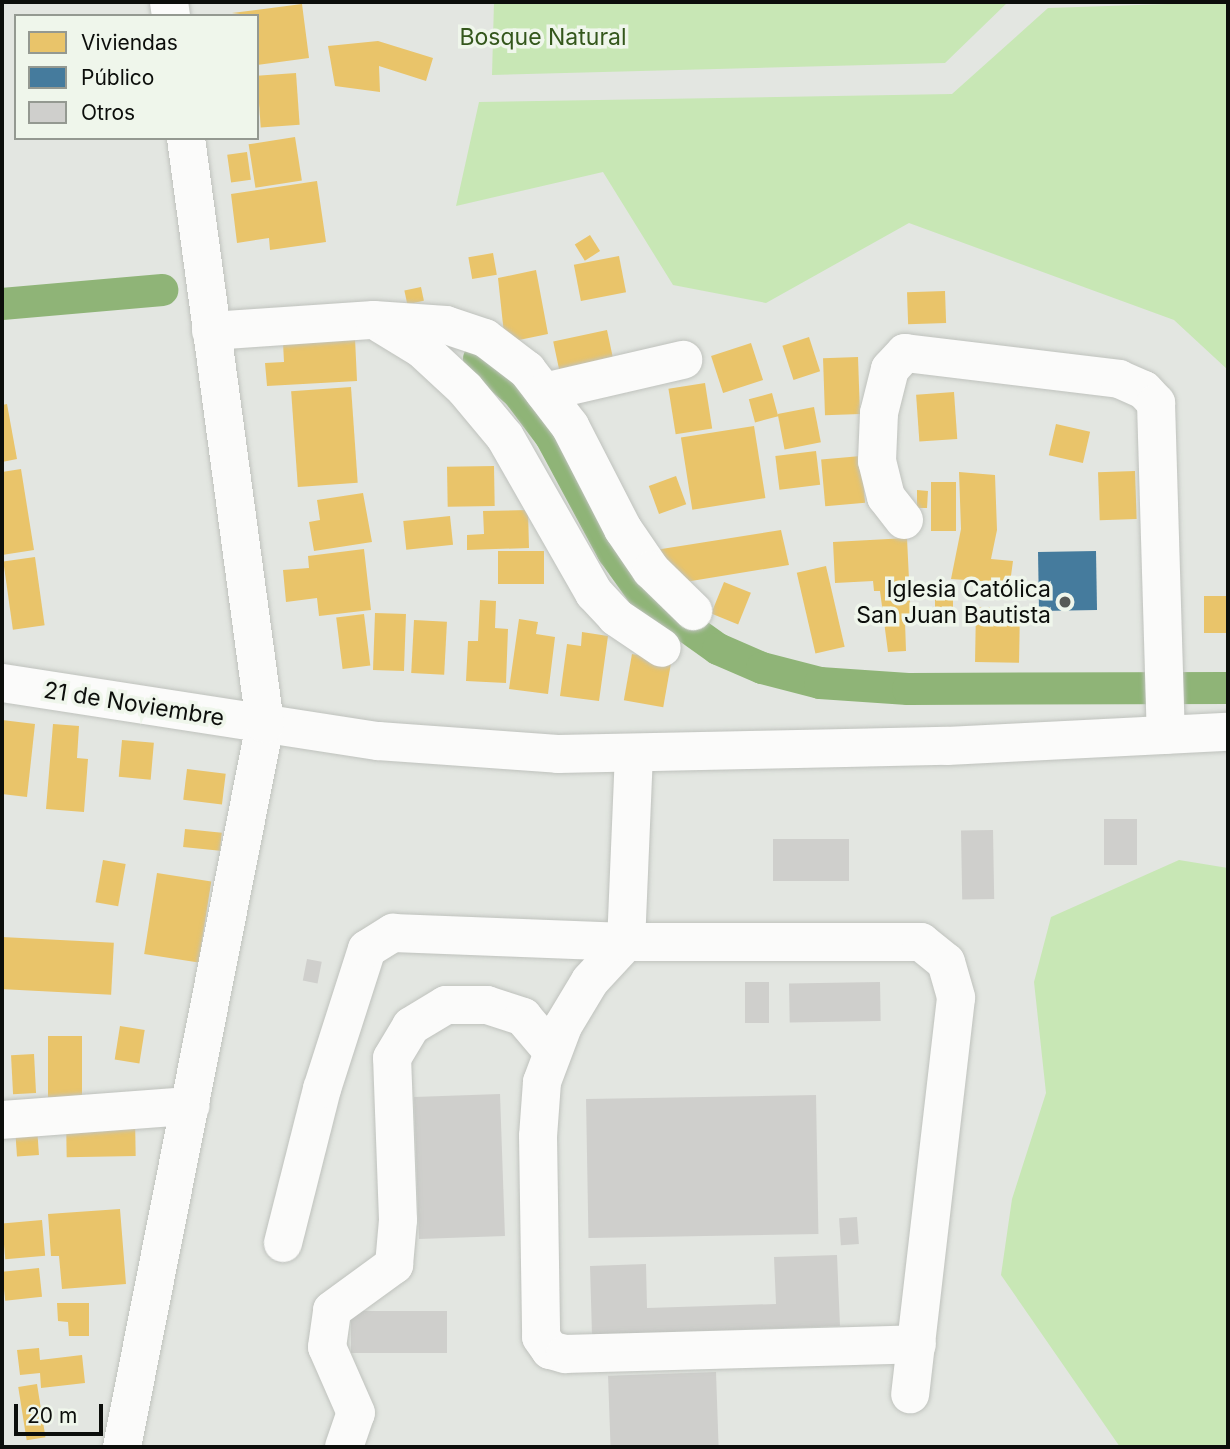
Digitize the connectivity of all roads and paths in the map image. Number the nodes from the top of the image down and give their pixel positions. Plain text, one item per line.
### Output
1 (186, 140) edge
2 (373, 320) junction
3 (211, 331) junction
4 (683, 360) dead end
5 (544, 392) junction
6 (904, 520) dead end
7 (693, 611) dead end
8 (662, 648) dead end
9 (2, 683) edge
10 (265, 724) junction
11 (1166, 726) junction
12 (1228, 732) edge
13 (634, 753) junction
14 (626, 942) junction
15 (551, 1050) junction
16 (190, 1106) junction
17 (2, 1120) edge
18 (283, 1243) dead end
19 (917, 1344) junction
20 (910, 1394) dead end
21 (122, 1447) edge
22 (344, 1447) edge

1 - 3 street
2 - 3 street
2 - 5 street
2 - 8 street
3 - 10 street
4 - 5 street
5 - 7 street
6 - 11 street
9 - 10 street, 21 de Noviembre
10 - 13 street, 21 de Noviembre
10 - 16 street
11 - 12 street, 21 de Noviembre
11 - 13 street, 21 de Noviembre
13 - 14 street
14 - 15 street
14 - 18 street
14 - 19 street
15 - 19 street
15 - 22 street
16 - 17 street
16 - 21 street
19 - 20 street

